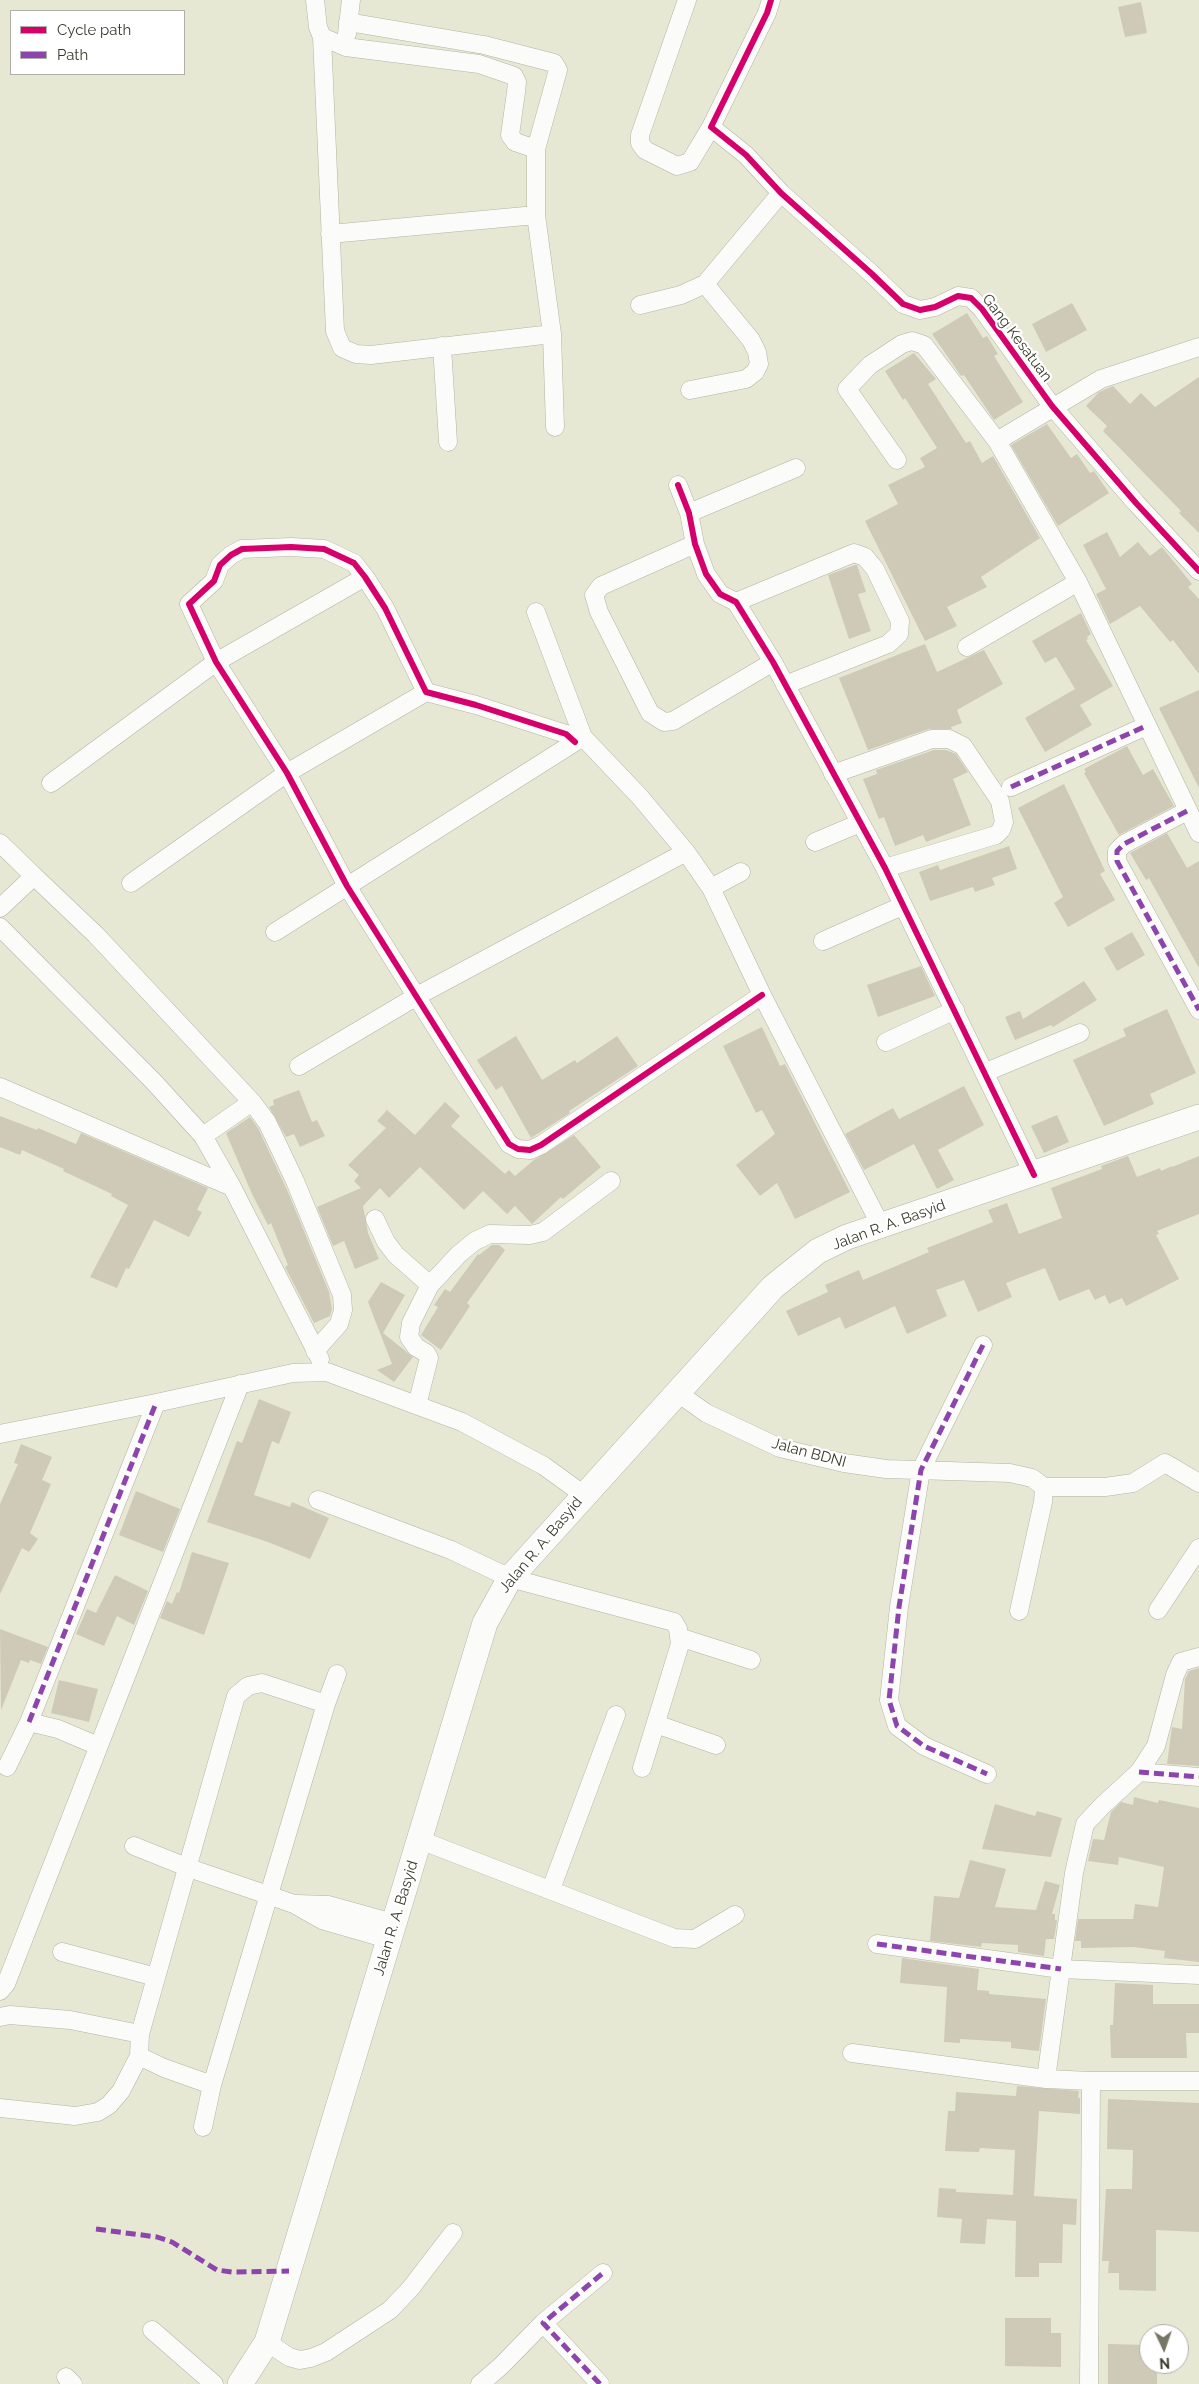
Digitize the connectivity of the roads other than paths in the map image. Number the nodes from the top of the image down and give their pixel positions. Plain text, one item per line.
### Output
1 (315, 0) edge
2 (351, 0) edge
3 (687, 0) edge
4 (771, 0) edge
5 (348, 22) junction
6 (322, 37) junction
7 (346, 47) junction
8 (711, 128) junction
9 (536, 149) junction
10 (781, 193) junction
11 (536, 215) junction
12 (330, 234) junction
13 (705, 284) junction
14 (640, 306) dead end
15 (552, 334) junction
16 (442, 346) junction
17 (1199, 347) edge
18 (690, 390) dead end
19 (1052, 406) junction
20 (555, 427) dead end
21 (997, 441) junction
22 (448, 442) dead end
23 (897, 460) dead end
24 (796, 468) dead end
25 (678, 485) dead end
26 (688, 513) junction
27 (695, 544) junction
28 (1199, 571) edge
29 (365, 577) junction
30 (1078, 582) junction
31 (736, 602) junction
32 (536, 612) dead end
33 (968, 647) dead end
34 (216, 662) junction
35 (773, 662) junction
36 (785, 685) junction
37 (426, 692) junction
38 (1146, 726) junction
39 (579, 739) junction
40 (287, 773) junction
41 (833, 774) junction
42 (51, 783) dead end
43 (1011, 787) dead end
44 (1187, 811) junction
45 (860, 823) junction
46 (1199, 833) edge
47 (815, 842) dead end
48 (0, 843) edge
49 (686, 852) junction
50 (885, 868) junction
51 (741, 872) dead end
52 (34, 876) junction
53 (131, 883) dead end
54 (347, 886) junction
55 (711, 888) junction
56 (902, 906) junction
57 (0, 908) edge
58 (0, 927) edge
59 (275, 932) dead end
60 (823, 941) dead end
61 (762, 995) junction
62 (417, 996) junction
63 (956, 1010) junction
64 (1199, 1010) edge
65 (1080, 1032) dead end
66 (886, 1042) dead end
67 (299, 1066) dead end
68 (986, 1072) junction
69 (2, 1087) edge
70 (252, 1102) junction
71 (1199, 1117) edge
72 (203, 1136) junction
73 (1034, 1175) junction
74 (611, 1181) dead end
75 (232, 1187) junction
76 (375, 1219) dead end
77 (881, 1226) junction
78 (430, 1285) junction
79 (983, 1345) dead end
80 (315, 1351) junction
81 (328, 1372) junction
82 (240, 1384) junction
83 (678, 1393) junction
84 (156, 1403) junction
85 (417, 1405) junction
86 (0, 1434) edge
87 (922, 1470) junction
88 (1199, 1483) edge
89 (1044, 1488) junction
90 (584, 1495) junction
91 (318, 1500) dead end
92 (1199, 1548) edge
93 (510, 1578) junction
94 (1158, 1610) dead end
95 (1019, 1611) dead end
96 (679, 1637) junction
97 (1199, 1657) edge
98 (751, 1660) dead end
99 (337, 1674) dead end
100 (326, 1704) junction
101 (616, 1715) dead end
102 (30, 1722) junction
103 (656, 1724) junction
104 (716, 1745) dead end
105 (98, 1746) junction
106 (7, 1767) dead end
107 (642, 1768) dead end
108 (1139, 1772) junction
109 (987, 1774) dead end
110 (1199, 1777) edge
111 (420, 1840) junction
112 (134, 1846) dead end
113 (188, 1868) junction
114 (551, 1889) junction
115 (270, 1896) junction
116 (735, 1915) dead end
117 (391, 1931) junction
118 (877, 1944) dead end
119 (62, 1952) dead end
120 (1061, 1969) junction
121 (1199, 1975) edge
122 (156, 1977) junction
123 (0, 1991) edge
124 (0, 2017) edge
125 (140, 2034) junction
126 (852, 2053) dead end
127 (139, 2056) junction
128 (1046, 2079) junction
129 (1091, 2081) junction
130 (1199, 2081) edge
131 (212, 2085) junction
132 (0, 2108) edge
133 (203, 2127) dead end
134 (453, 2233) dead end
135 (603, 2273) dead end
136 (544, 2323) junction
137 (152, 2330) dead end
138 (267, 2342) junction
139 (214, 2384) edge
140 (240, 2384) edge
141 (480, 2384) edge
142 (600, 2384) edge
143 (1089, 2384) edge

1 - 6 street
2 - 5 street
3 - 8 street
4 - 8 street
5 - 7 street
5 - 9 street
6 - 7 street
6 - 12 street
7 - 9 street
8 - 10 street, Gang Kesatuan
9 - 11 street
10 - 13 street
10 - 19 street, Gang Kesatuan
11 - 12 street
11 - 15 street
12 - 16 street
13 - 14 street
13 - 18 street
15 - 16 street
15 - 20 street
16 - 22 street
17 - 19 street
19 - 21 street
19 - 28 street, Gang Kesatuan
21 - 23 street
21 - 30 street
24 - 26 street
25 - 26 street
26 - 27 street
27 - 31 street
27 - 35 street
29 - 34 street
29 - 34 street
29 - 37 street
30 - 33 street
30 - 38 street
31 - 35 street
31 - 36 street
32 - 39 street
34 - 40 street
34 - 42 street
35 - 36 street
36 - 41 street
37 - 39 street
37 - 40 street
38 - 43 street
38 - 44 street
39 - 49 street
39 - 54 street
40 - 53 street
40 - 54 street
41 - 45 street
41 - 50 street
44 - 46 street
44 - 64 street
45 - 47 street
45 - 50 street
48 - 52 street
49 - 55 street
49 - 62 street
50 - 56 street
51 - 55 street
52 - 57 street
52 - 70 street
54 - 59 street
54 - 62 street
55 - 61 street
56 - 60 street
56 - 63 street
58 - 72 street
61 - 62 street
61 - 77 street
62 - 67 street
63 - 66 street
63 - 68 street
65 - 68 street
68 - 73 street
69 - 75 street
70 - 72 street
70 - 80 street
71 - 73 main road, Jalan R. A. Basyid
72 - 75 street
73 - 77 main road, Jalan R. A. Basyid
74 - 78 street
75 - 80 street
76 - 78 street
77 - 83 main road, Jalan R. A. Basyid
78 - 85 street
79 - 87 street
80 - 81 street
81 - 82 street
81 - 85 street
82 - 84 street
82 - 105 street
83 - 87 street, Jalan BDNI
83 - 90 main road, Jalan R. A. Basyid
84 - 86 street
84 - 102 street
85 - 90 street
87 - 89 street, Jalan BDNI
87 - 109 street
88 - 89 street
89 - 95 street
90 - 93 main road, Jalan R. A. Basyid
91 - 93 street
92 - 94 street
93 - 96 street
93 - 111 main road, Jalan R. A. Basyid
96 - 98 street
96 - 103 street
97 - 108 street
99 - 100 street
100 - 113 street
100 - 115 street
101 - 114 street
102 - 105 street
102 - 106 street
103 - 104 street
103 - 107 street
105 - 123 street
108 - 110 street
108 - 120 street
111 - 114 street
111 - 117 main road, Jalan R. A. Basyid
112 - 113 street
113 - 115 street
113 - 122 street
114 - 116 street
115 - 117 street
115 - 131 street
117 - 138 main road, Jalan R. A. Basyid
118 - 120 street
119 - 122 street
120 - 121 street
120 - 128 street
122 - 125 street
124 - 125 street
125 - 127 street
126 - 128 street
127 - 131 street
127 - 132 street
128 - 129 street
129 - 130 street
129 - 143 street
131 - 133 street
134 - 138 street
135 - 136 street
136 - 141 street
136 - 142 street
137 - 139 street
138 - 140 main road, Jalan R. A. Basyid

